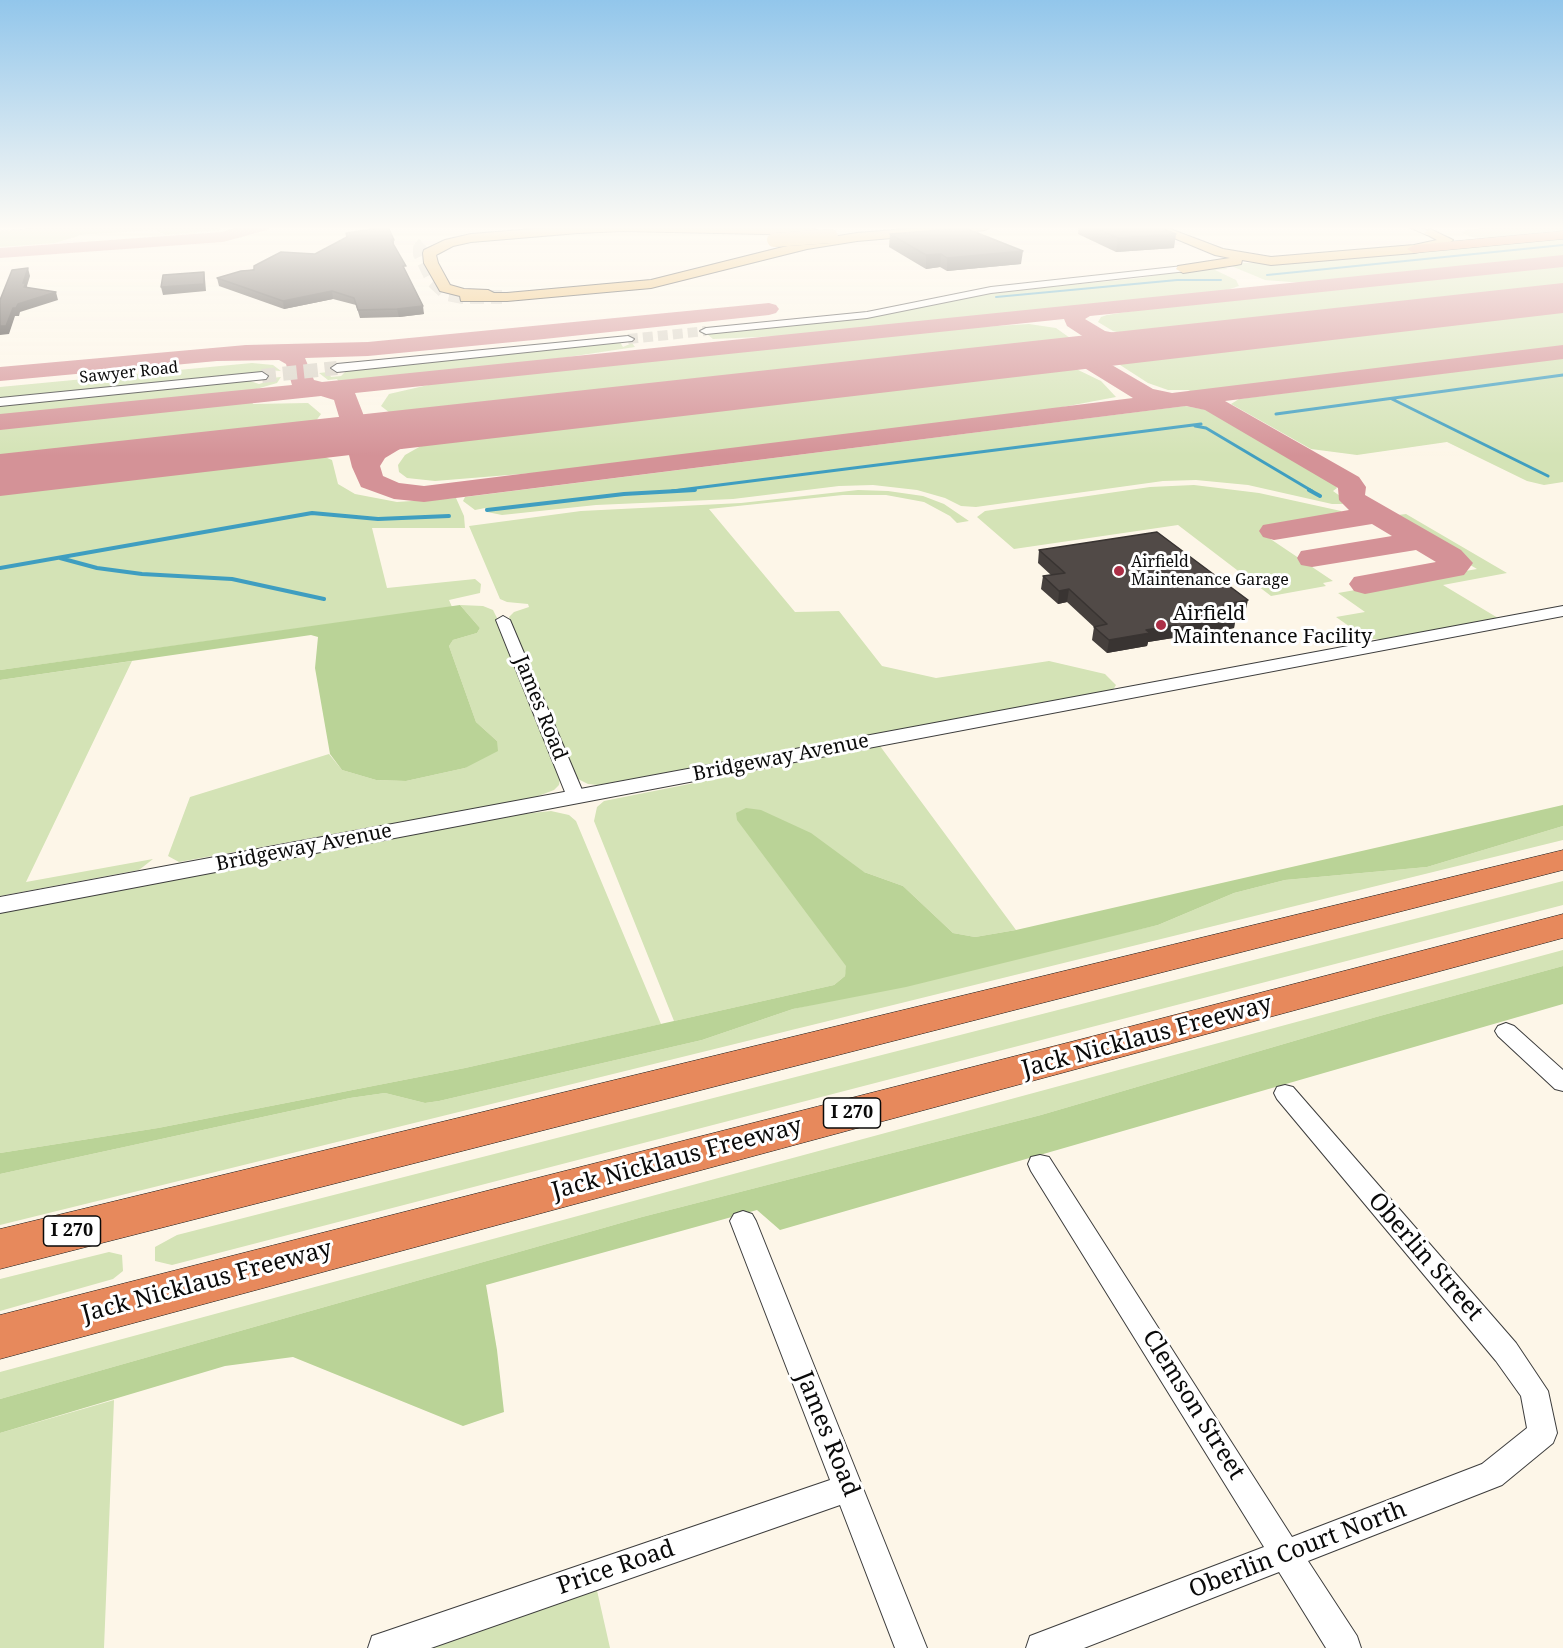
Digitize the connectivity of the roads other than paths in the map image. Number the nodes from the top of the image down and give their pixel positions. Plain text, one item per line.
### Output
1 (926, 303) edge
2 (706, 331) tunnel mouth
3 (628, 339) tunnel mouth
4 (337, 368) tunnel mouth
5 (262, 376) tunnel mouth
6 (0, 402) edge
7 (1563, 611) edge
8 (503, 620) dead end
9 (576, 797) junction
10 (1563, 860) edge
11 (0, 905) edge
12 (1563, 926) edge
13 (1506, 1031) dead end
14 (1563, 1083) edge
15 (1285, 1093) dead end
16 (1040, 1164) dead end
17 (743, 1221) dead end
18 (0, 1249) edge
19 (0, 1337) edge
20 (1543, 1433) joint
21 (848, 1488) junction
22 (1286, 1556) junction
23 (384, 1648) edge
24 (911, 1648) edge
25 (1042, 1648) edge
26 (1345, 1648) edge

1 - 2 street
3 - 4 street
5 - 6 street, Sawyer Road
7 - 9 street, Bridgeway Avenue
8 - 9 street, James Road
9 - 11 street, Bridgeway Avenue
10 - 18 highway, I 270
12 - 19 highway, Jack Nicklaus Freeway / I 270
13 - 14 street
15 - 20 street, Oberlin Street
16 - 22 street, Clemson Street
17 - 21 street, James Road
20 - 22 street, Oberlin Court North
21 - 23 street, Price Road
21 - 24 street, James Road
22 - 25 street, Oberlin Court North
22 - 26 street, Clemson Street

